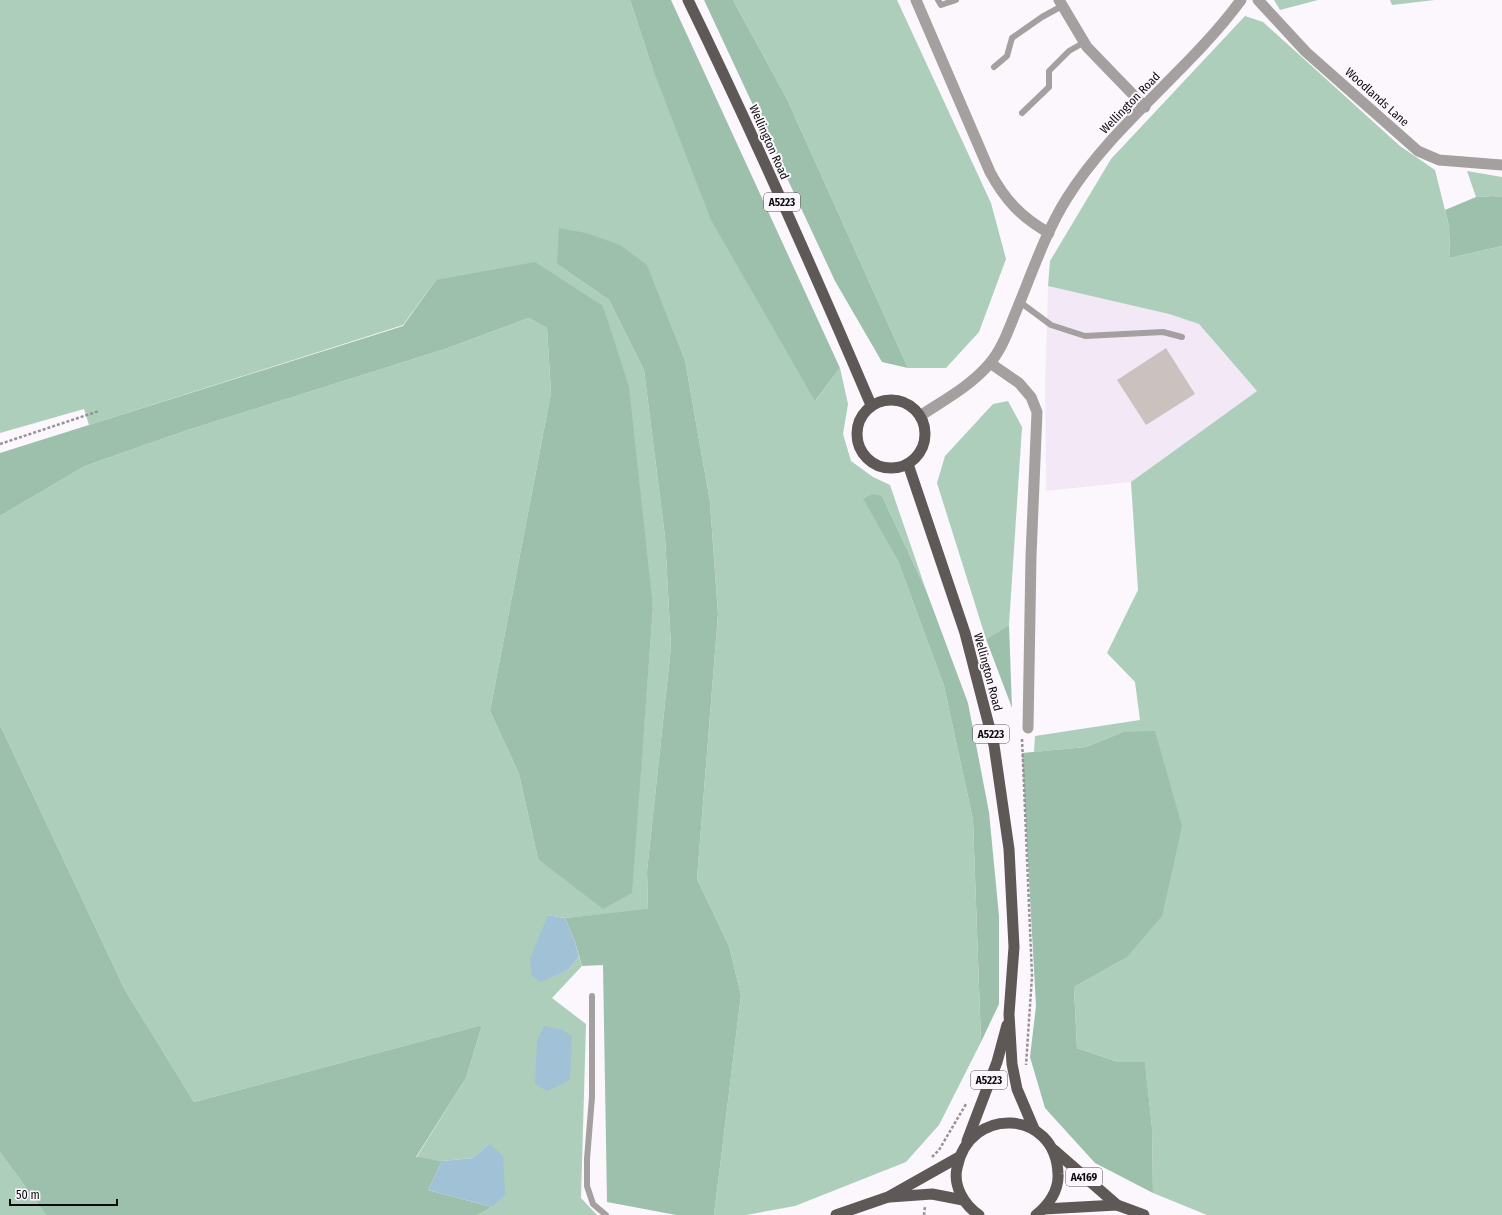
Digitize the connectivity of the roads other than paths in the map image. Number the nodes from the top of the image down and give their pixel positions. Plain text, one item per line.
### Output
1 (688, 0) edge
2 (916, 0) edge
3 (938, 0) edge
4 (956, 0) edge
5 (1240, 0) edge
6 (1258, 0) edge
7 (1061, 3) edge
8 (1083, 42) junction
9 (994, 67) dead end
10 (1145, 107) junction
11 (1022, 113) dead end
12 (1502, 165) edge
13 (1049, 233) junction
14 (1020, 302) junction
15 (1182, 337) dead end
16 (990, 363) junction
17 (871, 405) junction
18 (920, 416) junction
19 (908, 464) junction
20 (1028, 728) dead end
21 (592, 996) dead end
22 (1009, 1014) junction
23 (1034, 1129) junction
24 (966, 1144) junction
25 (1052, 1148) junction
26 (959, 1157) junction
27 (888, 1197) junction
28 (964, 1200) junction
29 (1116, 1205) junction
30 (1040, 1212) edge
31 (606, 1215) edge
32 (836, 1215) edge
33 (979, 1215) edge
34 (1144, 1215) edge

1 - 17 main road, Wellington Road / A5223
2 - 13 street
3 - 4 lane
5 - 10 street, Wellington Road
6 - 12 street, Woodlands Lane
7 - 8 street
7 - 9 lane
8 - 10 street
8 - 11 lane
10 - 13 street, Wellington Road
13 - 14 street, Wellington Road
14 - 15 lane
14 - 16 street, Wellington Road
16 - 18 street, Wellington Road
16 - 20 street
17 - 18 main road
17 - 19 main road
18 - 19 main road
19 - 22 main road, Wellington Road / A5223
21 - 31 lane
22 - 23 main road, Wellington Road / A5223
22 - 24 main road, Wellington Road / A5223
23 - 24 main road
23 - 25 main road
24 - 26 main road
25 - 29 main road, A4169
25 - 30 main road
26 - 27 main road
26 - 28 main road
27 - 28 main road
27 - 32 main road
28 - 33 main road
29 - 30 main road, A4169
29 - 34 main road, A4169

